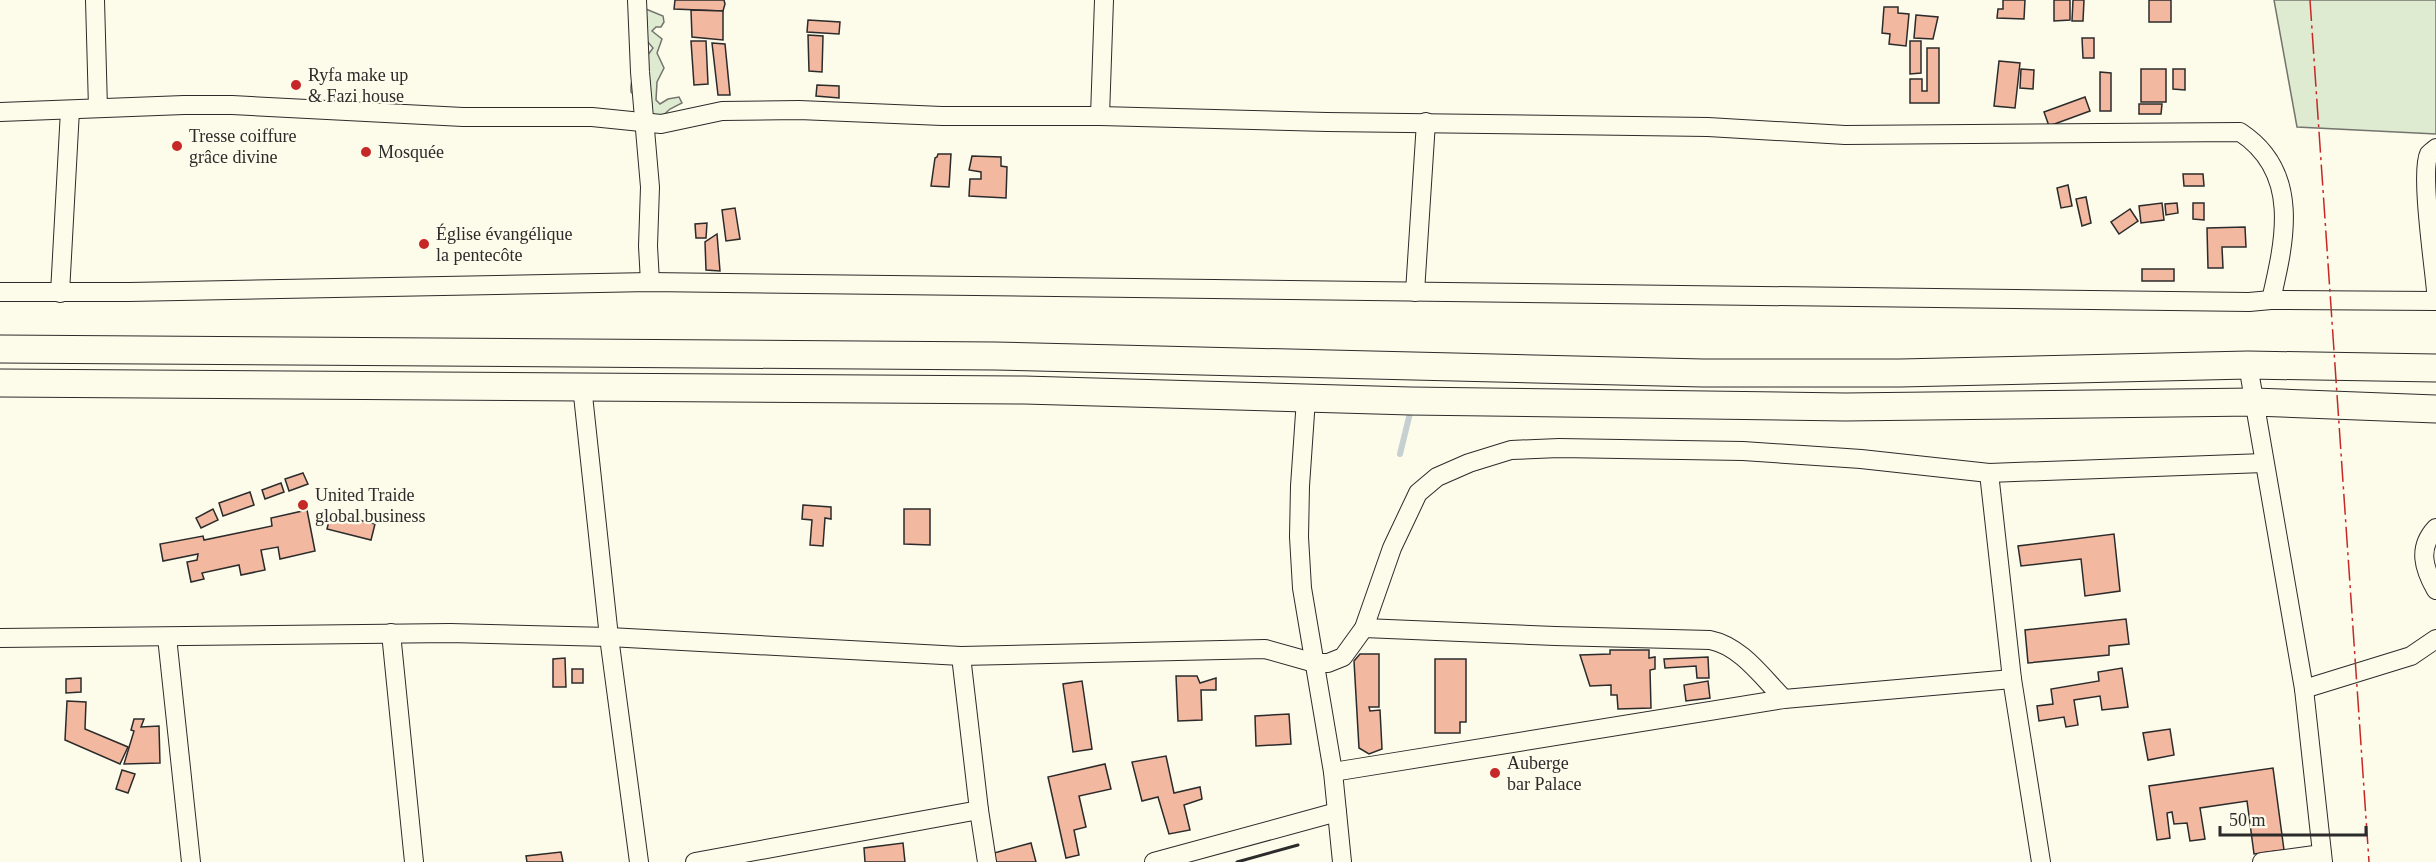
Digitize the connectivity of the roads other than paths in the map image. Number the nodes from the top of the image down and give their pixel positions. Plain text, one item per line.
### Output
1 (95, 0) edge
2 (637, 0) edge
3 (1104, 0) edge
4 (98, 108) junction
5 (70, 110) junction
6 (0, 112) edge
7 (1100, 116) junction
8 (1426, 122) junction
9 (645, 124) junction
10 (2436, 148) edge
11 (650, 282) junction
12 (2436, 291) edge
13 (0, 292) edge
14 (1415, 292) junction
15 (60, 293) junction
16 (2271, 300) junction
17 (2436, 301) edge
18 (0, 349) edge
19 (2248, 365) junction
20 (2436, 368) edge
21 (0, 383) edge
22 (582, 386) junction
23 (1306, 399) junction
24 (2254, 402) junction
25 (2436, 409) edge
26 (2264, 463) junction
27 (1989, 473) junction
28 (2436, 528) edge
29 (2436, 590) edge
30 (1364, 628) junction
31 (392, 633) junction
32 (167, 637) junction
33 (609, 637) junction
34 (0, 638) edge
35 (2436, 639) edge
36 (961, 656) junction
37 (1315, 663) junction
38 (2012, 679) junction
39 (2304, 689) junction
40 (1784, 699) junction
41 (1333, 772) junction
42 (979, 810) junction
43 (1337, 812) junction
44 (2323, 858) edge
45 (191, 862) edge
46 (414, 862) edge
47 (639, 862) edge
48 (695, 862) edge
49 (987, 862) edge
50 (1154, 862) edge
51 (1342, 862) edge
52 (2041, 862) edge
53 (2262, 862) edge

1 - 4 street
2 - 9 street
3 - 7 street
4 - 5 street
4 - 9 street
5 - 6 street
5 - 15 street
7 - 8 street
7 - 9 street
8 - 14 street
8 - 16 street
9 - 11 street
10 - 12 street
11 - 14 street
11 - 15 street
13 - 15 street
14 - 16 street
16 - 17 street
18 - 19 main road
19 - 20 main road
19 - 24 street
21 - 22 main road
22 - 23 main road
22 - 33 street
23 - 24 main road
23 - 37 street
24 - 25 main road
24 - 26 street
26 - 27 street
26 - 39 street
27 - 30 street
27 - 38 street
28 - 29 street
30 - 37 street
30 - 40 street
31 - 32 street
31 - 33 street
31 - 46 street
32 - 34 street
32 - 45 street
33 - 36 street
33 - 47 street
35 - 39 street
36 - 37 street
36 - 42 street
37 - 41 street
38 - 40 street
38 - 52 street
39 - 44 street
40 - 41 street
41 - 43 street
42 - 48 street
42 - 49 street
43 - 50 street
43 - 51 street
44 - 53 street

